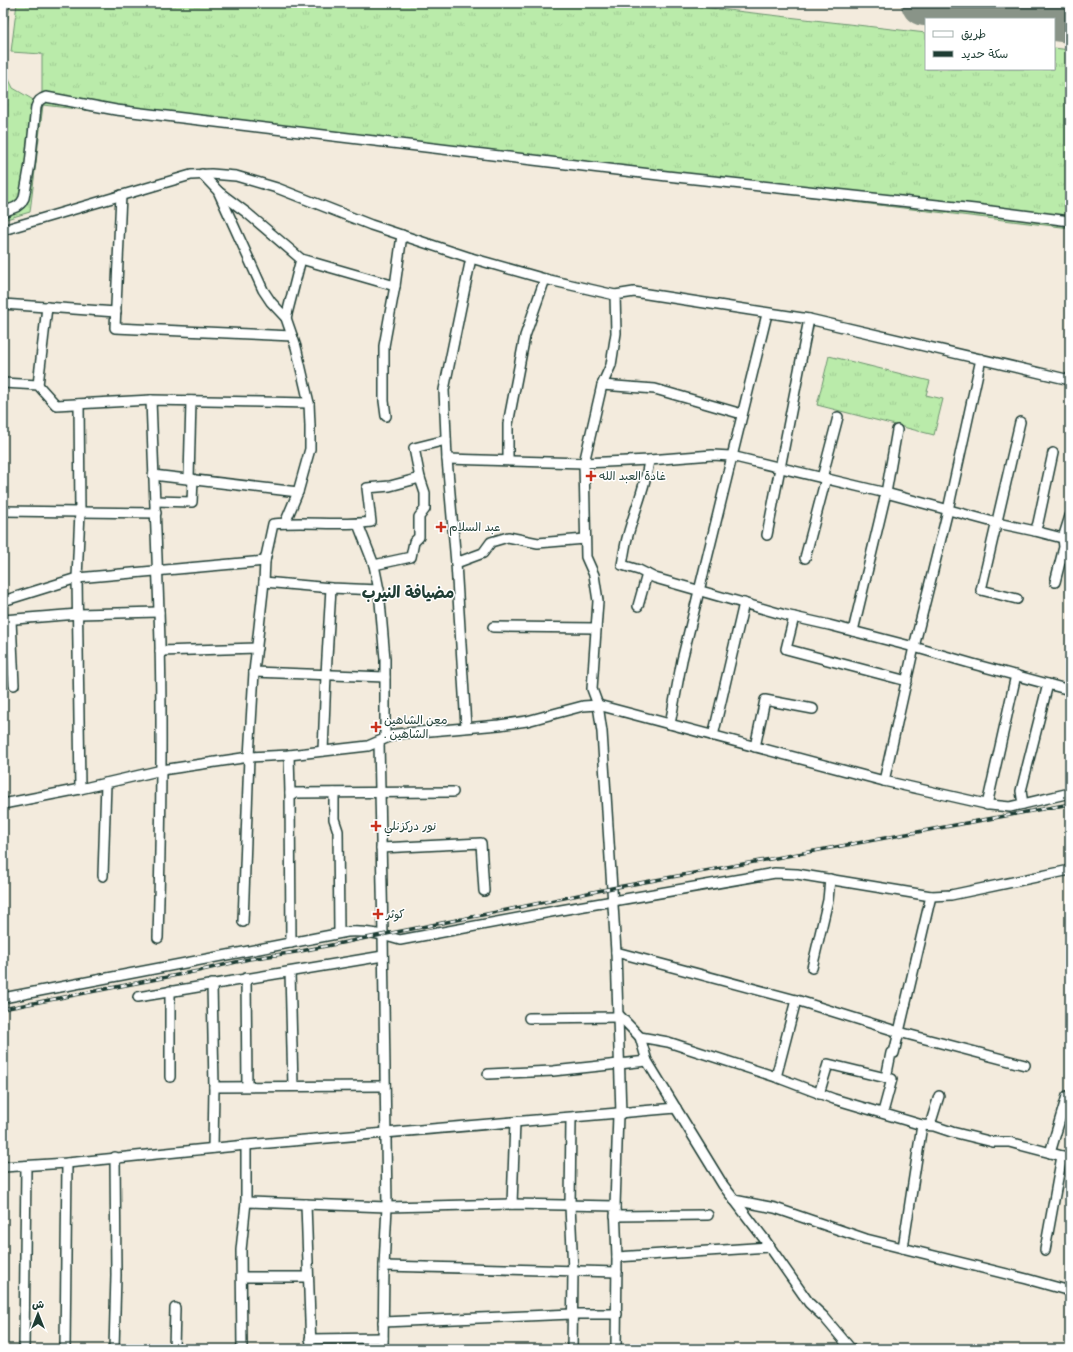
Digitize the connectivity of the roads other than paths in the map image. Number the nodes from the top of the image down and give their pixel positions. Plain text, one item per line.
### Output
1 (202, 174) junction
2 (218, 191) junction
3 (121, 195) junction
4 (3, 212) edge
5 (1070, 221) edge
6 (3, 230) edge
7 (402, 235) junction
8 (471, 258) junction
9 (301, 259) junction
10 (545, 279) junction
11 (395, 286) junction
12 (615, 294) junction
13 (3, 304) edge
14 (47, 307) junction
15 (116, 312) junction
16 (767, 314) junction
17 (286, 318) junction
18 (809, 319) junction
19 (292, 336) junction
20 (981, 359) junction
21 (1070, 380) edge
22 (3, 383) edge
23 (38, 385) junction
24 (602, 385) junction
25 (152, 400) junction
26 (191, 401) junction
27 (309, 403) junction
28 (79, 404) junction
29 (742, 414) junction
30 (386, 416) dead end
31 (838, 417) dead end
32 (1020, 422) dead end
33 (897, 430) dead end
34 (446, 440) junction
35 (1053, 453) dead end
36 (731, 456) junction
37 (447, 458) junction
38 (508, 460) junction
39 (649, 460) junction
40 (584, 462) junction
41 (781, 468) junction
42 (153, 475) junction
43 (420, 478) junction
44 (824, 478) junction
45 (191, 479) junction
46 (298, 492) junction
47 (886, 492) junction
48 (155, 501) junction
49 (948, 510) junction
50 (3, 512) edge
51 (80, 512) junction
52 (156, 513) junction
53 (1070, 516) edge
54 (285, 523) junction
55 (997, 523) junction
56 (358, 524) junction
57 (1035, 531) junction
58 (767, 535) dead end
59 (585, 539) junction
60 (1066, 539) edge
61 (805, 558) dead end
62 (265, 561) junction
63 (456, 563) junction
64 (374, 564) junction
65 (157, 571) junction
66 (647, 574) junction
67 (77, 578) junction
68 (264, 582) junction
69 (1055, 582) dead end
70 (331, 588) junction
71 (379, 590) junction
72 (698, 590) junction
73 (1017, 599) dead end
74 (3, 601) edge
75 (744, 603) junction
76 (638, 606) dead end
77 (159, 612) junction
78 (78, 614) junction
79 (794, 617) junction
80 (7, 620) edge
81 (493, 627) dead end
82 (596, 628) junction
83 (853, 631) junction
84 (914, 647) junction
85 (257, 648) junction
86 (160, 651) junction
87 (254, 672) junction
88 (326, 675) junction
89 (1016, 675) junction
90 (385, 677) junction
91 (907, 681) junction
92 (1048, 684) junction
93 (14, 685) dead end
94 (1070, 690) edge
95 (598, 705) junction
96 (813, 710) dead end
97 (670, 724) junction
98 (466, 727) junction
99 (714, 736) junction
100 (382, 740) junction
101 (755, 747) junction
102 (324, 751) junction
103 (289, 755) junction
104 (249, 757) junction
105 (162, 770) junction
106 (884, 781) junction
107 (106, 783) junction
108 (80, 789) junction
109 (453, 792) dead end
110 (334, 793) junction
111 (380, 793) junction
112 (1070, 793) edge
113 (290, 794) junction
114 (3, 804) edge
115 (1023, 804) junction
116 (987, 805) junction
117 (381, 848) junction
118 (1070, 870) edge
119 (103, 876) dead end
120 (830, 879) junction
121 (484, 890) dead end
122 (931, 896) junction
123 (613, 901) junction
124 (243, 922) dead end
125 (339, 933) junction
126 (383, 935) junction
127 (158, 938) dead end
128 (291, 943) junction
129 (616, 952) junction
130 (383, 956) junction
131 (812, 968) dead end
132 (290, 972) junction
133 (246, 978) junction
134 (212, 984) junction
135 (170, 991) junction
136 (138, 997) dead end
137 (3, 998) edge
138 (796, 1000) junction
139 (618, 1016) junction
140 (529, 1018) dead end
141 (899, 1032) junction
142 (640, 1037) junction
143 (647, 1061) junction
144 (620, 1064) junction
145 (1025, 1065) dead end
146 (488, 1074) dead end
147 (776, 1076) junction
148 (170, 1077) dead end
149 (886, 1078) junction
150 (247, 1086) junction
151 (292, 1086) junction
152 (385, 1086) junction
153 (214, 1087) junction
154 (819, 1094) junction
155 (939, 1096) dead end
156 (1070, 1097) edge
157 (676, 1108) junction
158 (883, 1112) junction
159 (620, 1114) junction
160 (571, 1118) junction
161 (515, 1122) junction
162 (926, 1125) junction
163 (386, 1133) junction
164 (246, 1145) junction
165 (213, 1148) junction
166 (1050, 1153) junction
167 (115, 1157) junction
168 (1066, 1157) edge
169 (67, 1163) junction
170 (26, 1166) junction
171 (3, 1167) edge
172 (734, 1200) junction
173 (246, 1202) junction
174 (306, 1204) junction
175 (512, 1204) junction
176 (570, 1206) junction
177 (615, 1206) junction
178 (387, 1207) junction
179 (708, 1215) dead end
180 (615, 1216) junction
181 (770, 1248) junction
182 (903, 1248) junction
183 (1045, 1250) dead end
184 (617, 1257) junction
185 (384, 1266) junction
186 (573, 1271) junction
187 (617, 1272) junction
188 (242, 1277) junction
189 (308, 1277) junction
190 (1070, 1291) edge
191 (175, 1308) dead end
192 (572, 1314) junction
193 (617, 1314) junction
194 (383, 1322) junction
195 (383, 1338) junction
196 (310, 1339) junction
197 (24, 1349) edge
198 (65, 1349) edge
199 (114, 1349) edge
200 (174, 1349) edge
201 (242, 1349) edge
202 (311, 1349) edge
203 (383, 1349) edge
204 (572, 1349) edge
205 (616, 1349) edge
206 (851, 1349) edge

1 - 2 street
1 - 3 street
1 - 7 street
2 - 9 street
2 - 17 street
3 - 6 street
3 - 15 street
4 - 5 street
7 - 8 street
7 - 11 street
8 - 10 street
8 - 34 street
9 - 11 street
9 - 17 street
10 - 12 street
10 - 38 street
11 - 30 street
12 - 16 street
12 - 24 street
13 - 14 street
14 - 15 street
14 - 23 street
15 - 19 street
16 - 18 street
16 - 29 street
17 - 19 street
18 - 20 street
18 - 41 street
19 - 27 street
20 - 21 street
20 - 49 street
22 - 23 street
23 - 28 street
24 - 29 street
24 - 40 street
25 - 26 street
25 - 28 street
25 - 42 street
26 - 27 street
26 - 45 street
27 - 46 street
28 - 51 street
29 - 36 street
31 - 44 street
32 - 55 street
33 - 47 street
34 - 37 street
34 - 43 street
35 - 57 street
36 - 39 street
36 - 41 street
36 - 72 street
37 - 38 street
37 - 63 street
38 - 40 street
39 - 40 street
39 - 66 street
40 - 59 street
41 - 44 street
41 - 58 street
42 - 45 street
42 - 48 street
43 - 56 street
43 - 64 street
44 - 47 street
44 - 61 street
45 - 46 street
45 - 48 street
46 - 54 street
47 - 49 street
47 - 83 street
48 - 52 street
49 - 55 street
49 - 84 street
50 - 51 street
51 - 52 street
51 - 67 street
52 - 65 street
53 - 60 street
54 - 56 street
54 - 62 street
55 - 57 street
55 - 73 street
56 - 64 street
57 - 60 street
59 - 63 street
59 - 82 street
60 - 69 street
62 - 65 street
62 - 68 street
63 - 98 street
64 - 71 street
65 - 67 street
65 - 77 street
66 - 72 street
66 - 76 street
67 - 74 street
67 - 78 street
68 - 70 street
68 - 85 street
70 - 71 street
70 - 88 street
71 - 90 street
72 - 75 street
72 - 97 street
75 - 79 street
75 - 99 street
77 - 78 street
77 - 86 street
78 - 80 street
78 - 108 street
79 - 83 street
79 - 91 street
80 - 93 street
81 - 82 street
82 - 95 street
83 - 84 street
84 - 89 street
84 - 91 street
85 - 86 street
85 - 87 street
86 - 105 street
87 - 88 street
87 - 104 street
88 - 90 street
88 - 102 street
89 - 92 street
89 - 116 street
90 - 100 street
91 - 106 street
92 - 94 street
92 - 115 street
95 - 97 street
95 - 98 street
95 - 123 street
96 - 101 street
97 - 99 street
98 - 100 street
99 - 101 street
100 - 102 street
100 - 111 street
101 - 106 street
102 - 103 street
103 - 104 street
103 - 113 street
104 - 105 street
104 - 124 street
105 - 107 street
105 - 127 street
106 - 116 street
107 - 108 street
107 - 119 street
108 - 114 street
109 - 111 street
110 - 111 street
110 - 113 street
110 - 125 street
111 - 117 street
112 - 115 street
113 - 128 street
115 - 116 street
117 - 121 street
117 - 126 street
118 - 122 street
120 - 122 street
120 - 123 street
120 - 131 street
122 - 141 street
123 - 126 street
123 - 129 street
125 - 126 street
125 - 128 street
126 - 130 street
128 - 137 street
129 - 138 street
129 - 139 street
130 - 132 street
130 - 152 street
132 - 133 street
132 - 151 street
133 - 134 street
133 - 150 street
134 - 135 street
134 - 153 street
135 - 136 street
135 - 148 street
138 - 141 street
138 - 147 street
139 - 140 street
139 - 142 street
139 - 144 street
141 - 145 street
141 - 149 street
142 - 143 street
142 - 147 street
143 - 144 street
143 - 157 street
144 - 146 street
144 - 159 street
147 - 154 street
149 - 154 street
149 - 158 street
150 - 151 street
150 - 153 street
151 - 152 street
152 - 163 street
153 - 165 street
154 - 158 street
155 - 162 street
156 - 166 street
157 - 159 street
157 - 172 street
158 - 162 street
159 - 160 street
159 - 177 street
160 - 161 street
160 - 176 street
161 - 163 street
161 - 175 street
162 - 166 street
162 - 182 street
163 - 164 street
163 - 178 street
164 - 165 street
164 - 173 street
165 - 167 street
166 - 168 street
167 - 169 street
167 - 199 street
168 - 183 street
169 - 170 street
169 - 198 street
170 - 171 street
170 - 197 street
172 - 181 street
172 - 182 street
173 - 174 street
173 - 188 street
174 - 178 street
174 - 189 street
175 - 176 street
175 - 178 street
176 - 177 street
176 - 186 street
177 - 180 street
178 - 185 street
179 - 180 street
180 - 184 street
181 - 184 street
181 - 206 street
182 - 190 street
184 - 187 street
185 - 186 street
185 - 194 street
186 - 187 street
186 - 192 street
187 - 193 street
188 - 189 street
188 - 201 street
189 - 196 street
191 - 200 street
192 - 193 street
192 - 194 street
192 - 204 street
193 - 205 street
194 - 195 street
195 - 196 street
195 - 203 street
196 - 202 street

